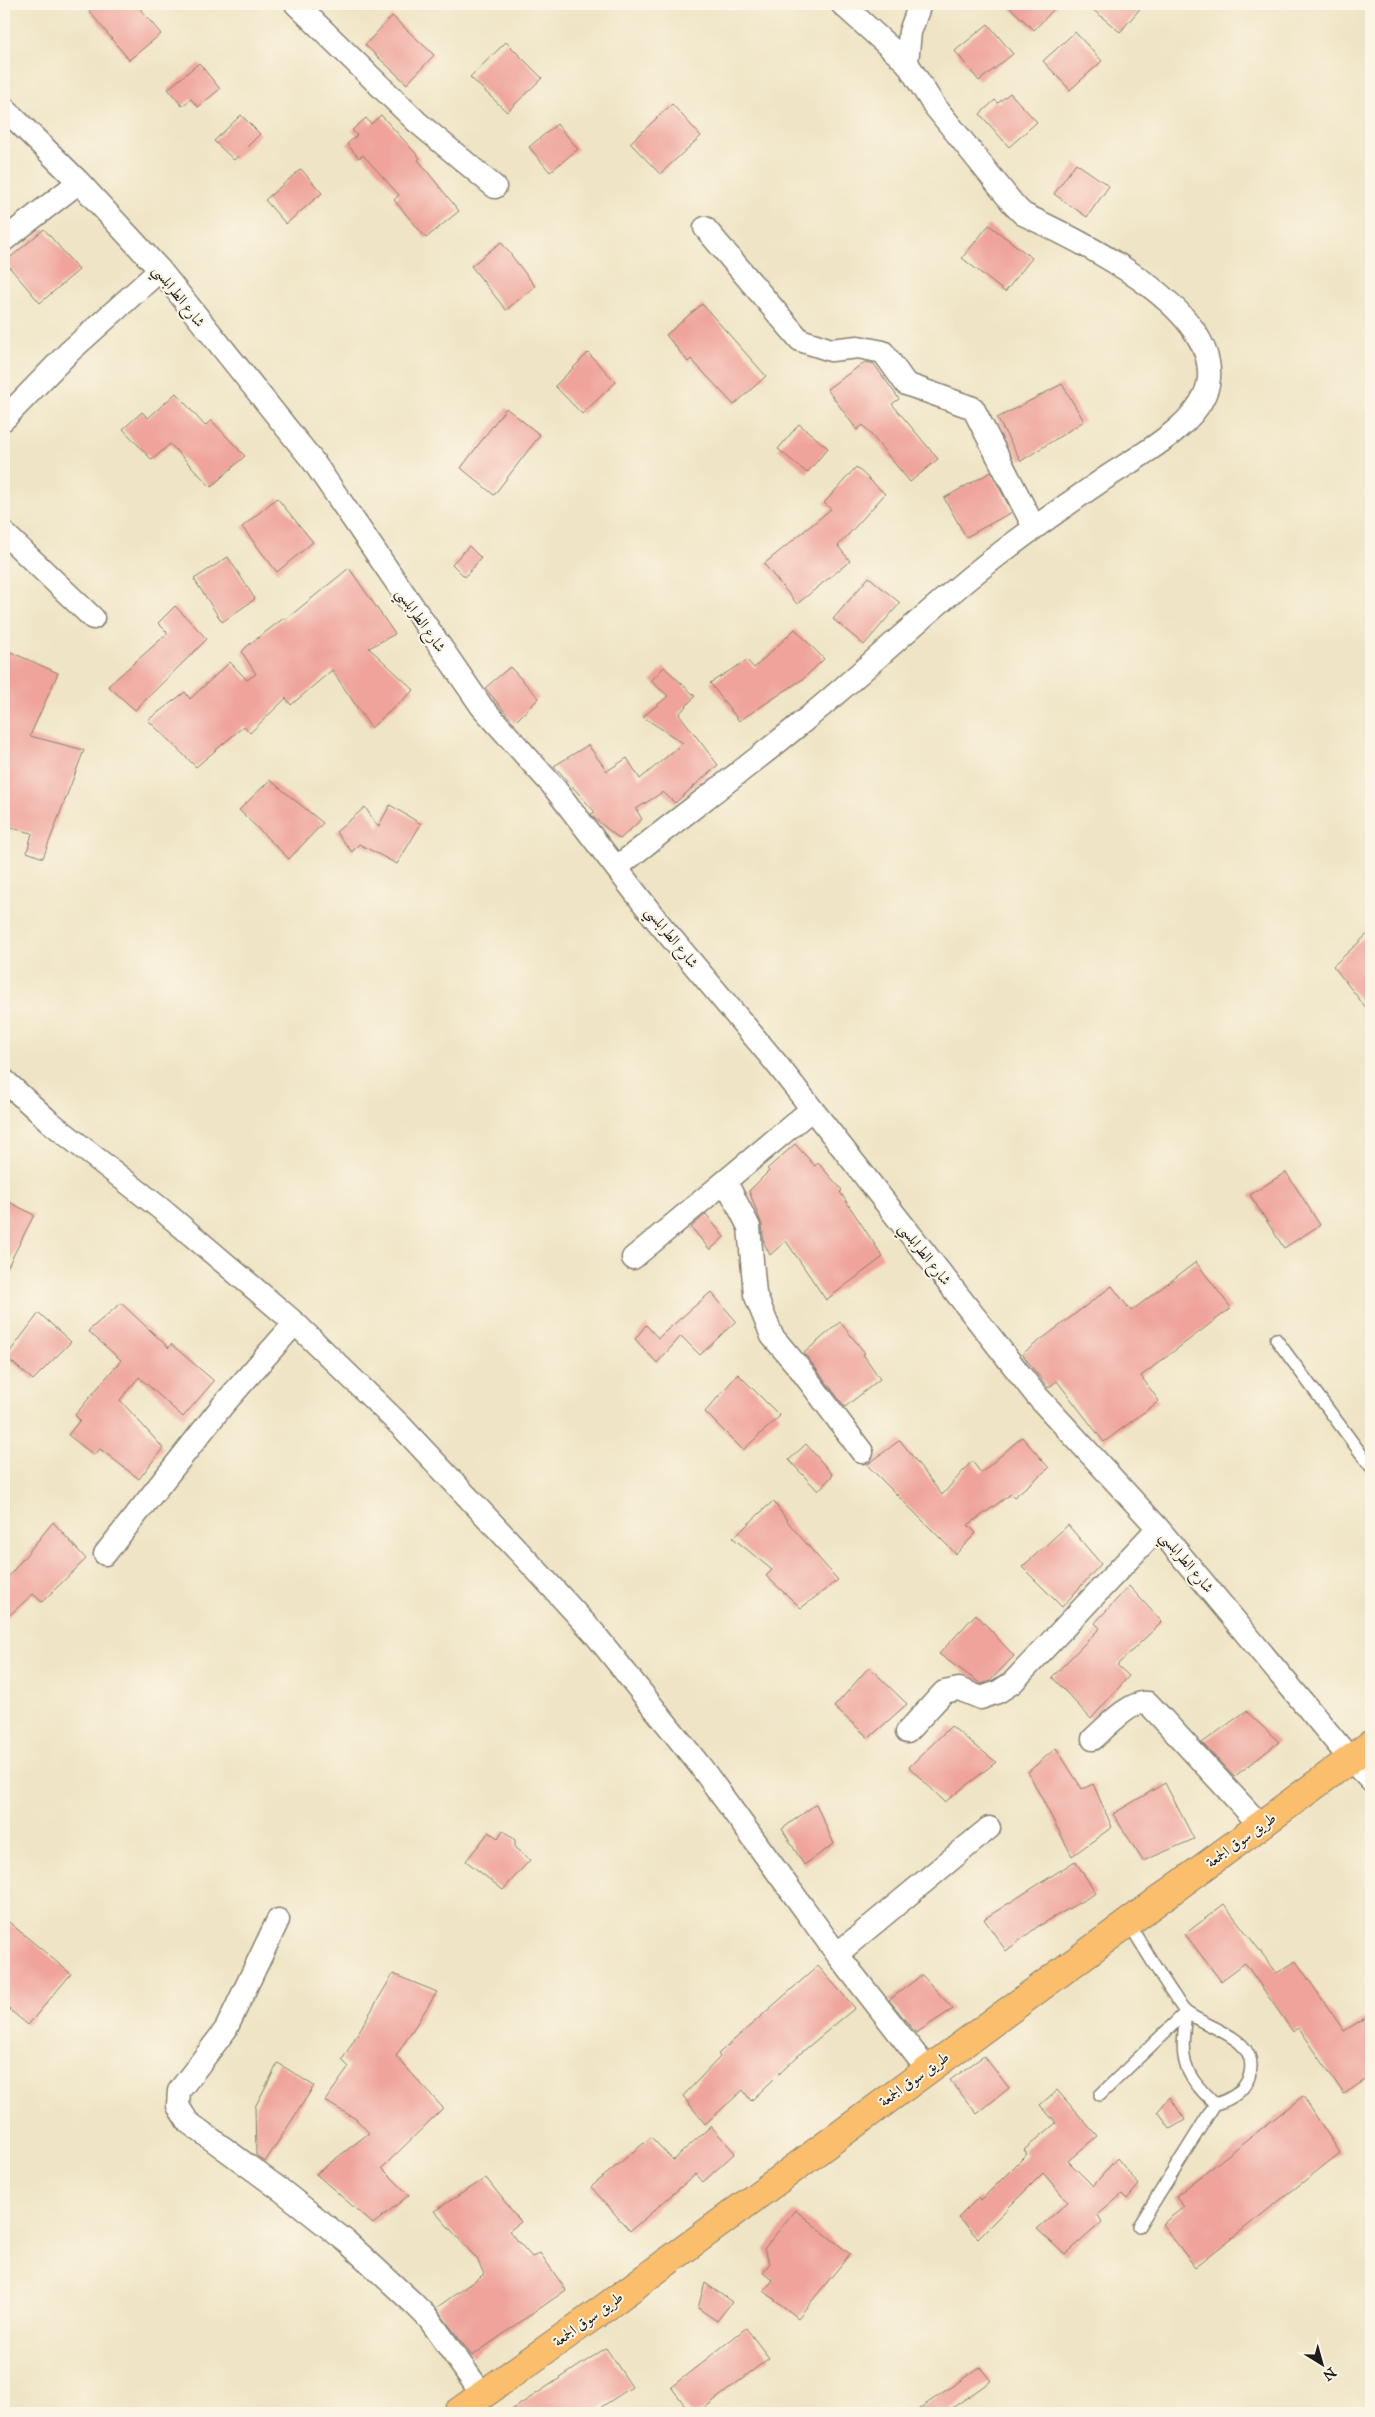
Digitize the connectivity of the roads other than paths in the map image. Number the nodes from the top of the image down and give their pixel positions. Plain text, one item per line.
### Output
1 (296, 4) edge
2 (842, 4) edge
3 (920, 4) edge
4 (907, 63) junction
5 (4, 108) edge
6 (79, 182) junction
7 (495, 187) dead end
8 (705, 228) dead end
9 (4, 240) edge
10 (160, 270) junction
11 (4, 419) edge
12 (1034, 527) junction
13 (4, 533) edge
14 (93, 618) dead end
15 (616, 868) junction
16 (4, 1080) edge
17 (812, 1108) junction
18 (726, 1182) junction
19 (633, 1258) dead end
20 (295, 1323) junction
21 (1276, 1339) dead end
22 (862, 1452) dead end
23 (1371, 1467) edge
24 (1158, 1528) junction
25 (105, 1554) dead end
26 (907, 1732) dead end
27 (1093, 1739) dead end
28 (1361, 1752) edge
29 (1371, 1781) edge
30 (1261, 1826) junction
31 (989, 1828) dead end
32 (278, 1920) dead end
33 (1128, 1922) junction
34 (838, 1954) junction
35 (1186, 2012) junction
36 (927, 2069) junction
37 (1100, 2095) dead end
38 (1215, 2104) junction
39 (1139, 2226) dead end
40 (482, 2394) junction
41 (457, 2413) edge

1 - 7 street
2 - 4 street
3 - 4 street
4 - 12 street
5 - 6 street, شارع الطرابلسي
6 - 9 street
6 - 10 street, شارع الطرابلسي
8 - 12 street
10 - 11 street
10 - 15 street, شارع الطرابلسي
12 - 15 street
13 - 14 street
15 - 17 street, شارع الطرابلسي
16 - 20 street
17 - 18 street
17 - 24 street, شارع الطرابلسي
18 - 19 street
18 - 22 street
20 - 25 street
20 - 34 street
21 - 23 lane
24 - 26 street
24 - 28 street, شارع الطرابلسي
27 - 30 street
28 - 29 street, شارع الطرابلسي
28 - 30 main road, طريق سوق الجمعة
30 - 33 main road, طريق سوق الجمعة
31 - 34 street
32 - 40 street
33 - 35 lane
33 - 36 main road, طريق سوق الجمعة
34 - 36 street
35 - 37 lane
35 - 38 lane
35 - 38 lane
36 - 40 main road, طريق سوق الجمعة
38 - 39 lane
40 - 41 main road, طريق سوق الجمعة

